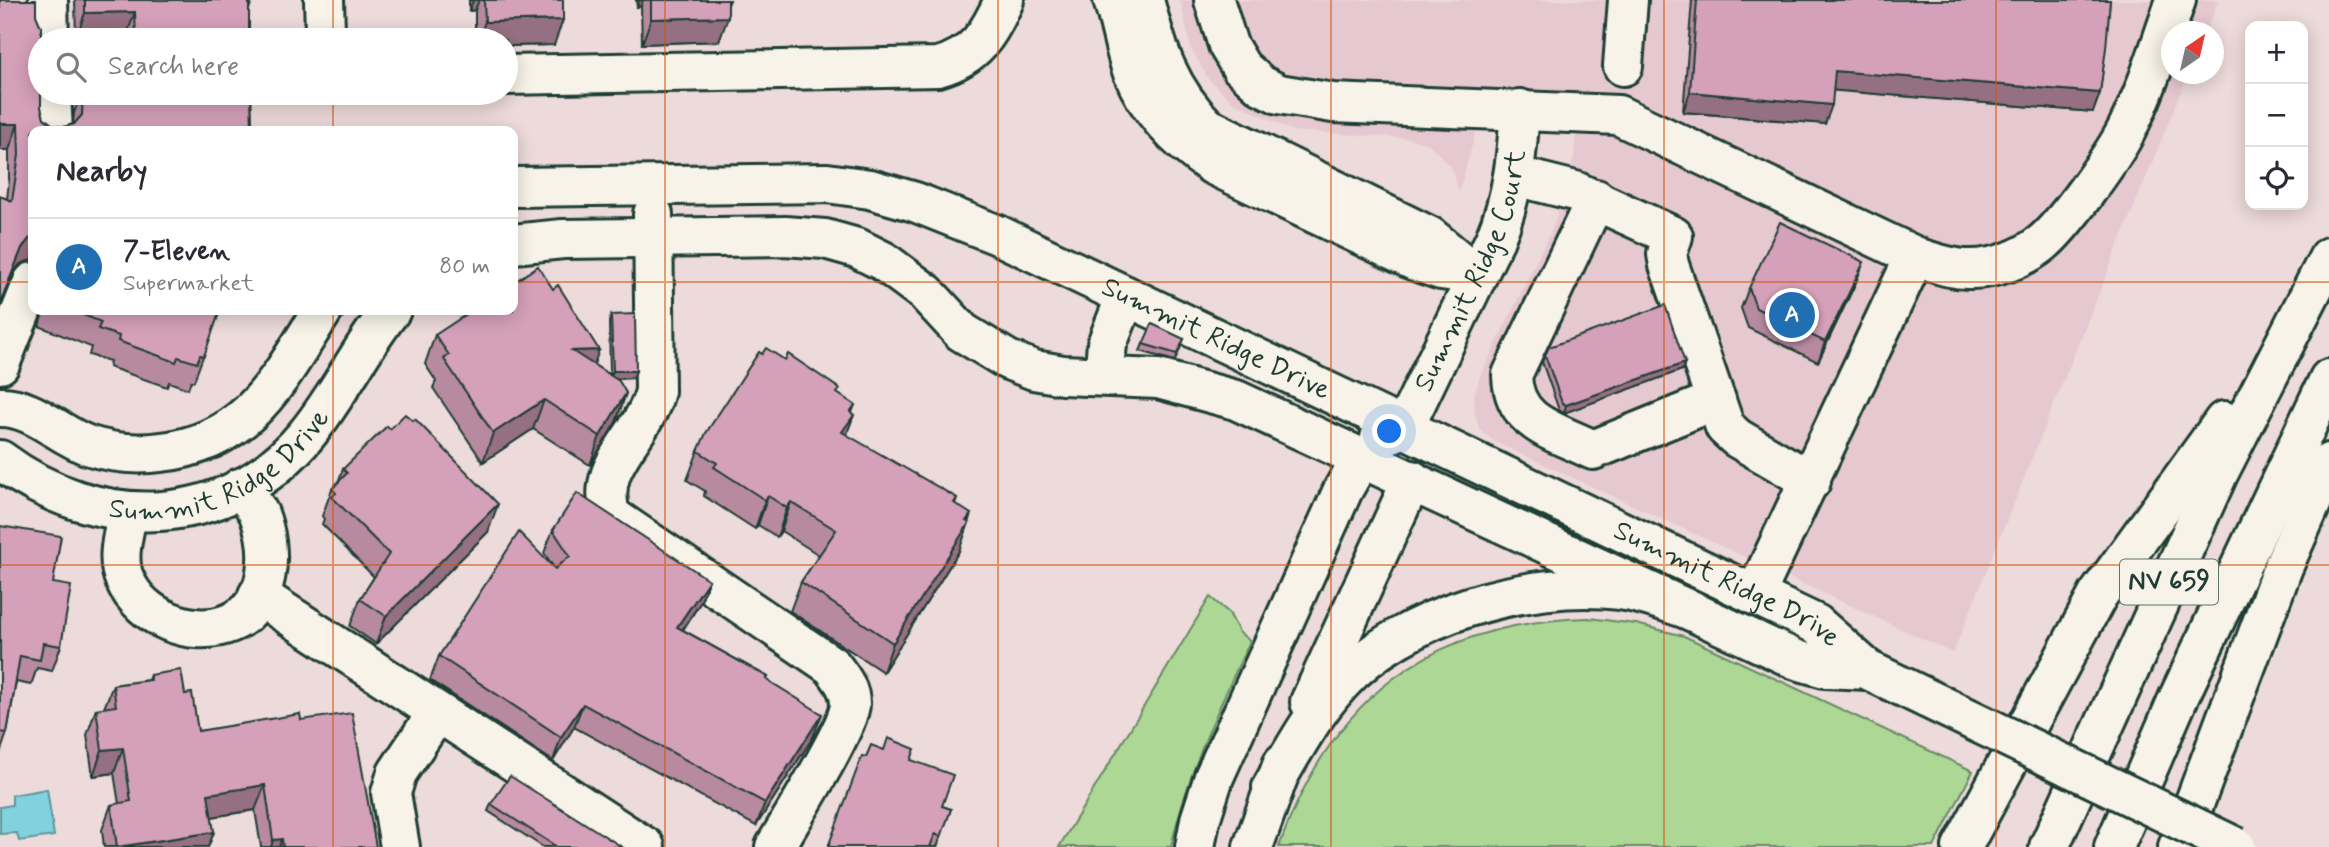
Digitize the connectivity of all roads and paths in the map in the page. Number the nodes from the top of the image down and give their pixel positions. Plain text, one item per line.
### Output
1 (48, 0) edge
2 (324, 0) edge
3 (1004, 0) edge
4 (1113, 0) edge
5 (1144, 0) edge
6 (1214, 0) edge
7 (1628, 0) edge
8 (2176, 0) edge
9 (49, 28) edge
10 (325, 28) edge
11 (1623, 66) dead end
12 (518, 75) edge
13 (51, 105) edge
14 (1520, 109) junction
15 (52, 126) edge
16 (1514, 176) junction
17 (653, 184) junction
18 (518, 187) edge
19 (1596, 199) junction
20 (653, 238) junction
21 (518, 244) edge
22 (1915, 256) junction
23 (2329, 257) edge
24 (1477, 275) junction
25 (28, 294) edge
26 (1126, 296) junction
27 (320, 315) edge
28 (388, 315) edge
29 (2297, 320) junction
30 (0, 364) edge
31 (1104, 375) junction
32 (2329, 379) edge
33 (1716, 400) junction
34 (0, 407) edge
35 (1404, 428) junction
36 (1361, 458) junction
37 (0, 460) edge
38 (2329, 463) edge
39 (1412, 480) junction
40 (1811, 481) junction
41 (240, 488) junction
42 (128, 511) junction
43 (258, 595) junction
44 (1755, 595) junction
45 (1691, 610) junction
46 (1868, 670) junction
47 (437, 713) junction
48 (1272, 787) junction
49 (400, 847) edge
50 (645, 847) edge
51 (775, 847) edge
52 (1195, 847) edge
53 (1253, 847) edge
54 (1962, 847) edge
55 (2049, 847) edge
56 (2114, 847) edge
57 (2178, 847) edge
58 (2236, 847) edge

1 - 9 street
2 - 10 street
3 - 12 street
4 - 24 street
5 - 24 street
6 - 14 street
7 - 11 street
8 - 22 street
13 - 15 street
14 - 16 street, Summit Ridge Court
14 - 22 street
16 - 19 street
16 - 24 street, Summit Ridge Court
17 - 18 street, Summit Ridge Drive
17 - 20 street
17 - 26 street, Summit Ridge Drive
19 - 33 street
19 - 33 street
20 - 21 street, Summit Ridge Drive
20 - 31 street, Summit Ridge Drive
20 - 51 street
22 - 40 street
23 - 29 street, NV 659
24 - 35 street, Summit Ridge Court
25 - 30 street
26 - 31 street
26 - 35 street, Summit Ridge Drive
27 - 34 street, Summit Ridge Drive
28 - 41 street, Summit Ridge Drive
29 - 54 street
29 - 55 street, NV 659
31 - 36 street, Summit Ridge Drive
32 - 56 street, NV 659
33 - 40 street
35 - 36 street
35 - 39 street
35 - 44 street, Summit Ridge Drive
36 - 39 street, Summit Ridge Drive
36 - 52 street
37 - 42 street, Summit Ridge Drive
38 - 57 street
39 - 45 street, Summit Ridge Drive
39 - 48 street
40 - 44 street
41 - 42 street, Summit Ridge Drive
41 - 43 street
42 - 43 street
43 - 47 street
44 - 46 street, Summit Ridge Drive
45 - 46 street, Summit Ridge Drive
45 - 48 street
46 - 58 street, Summit Ridge Drive, bridge
47 - 49 street
47 - 50 street
48 - 53 street

